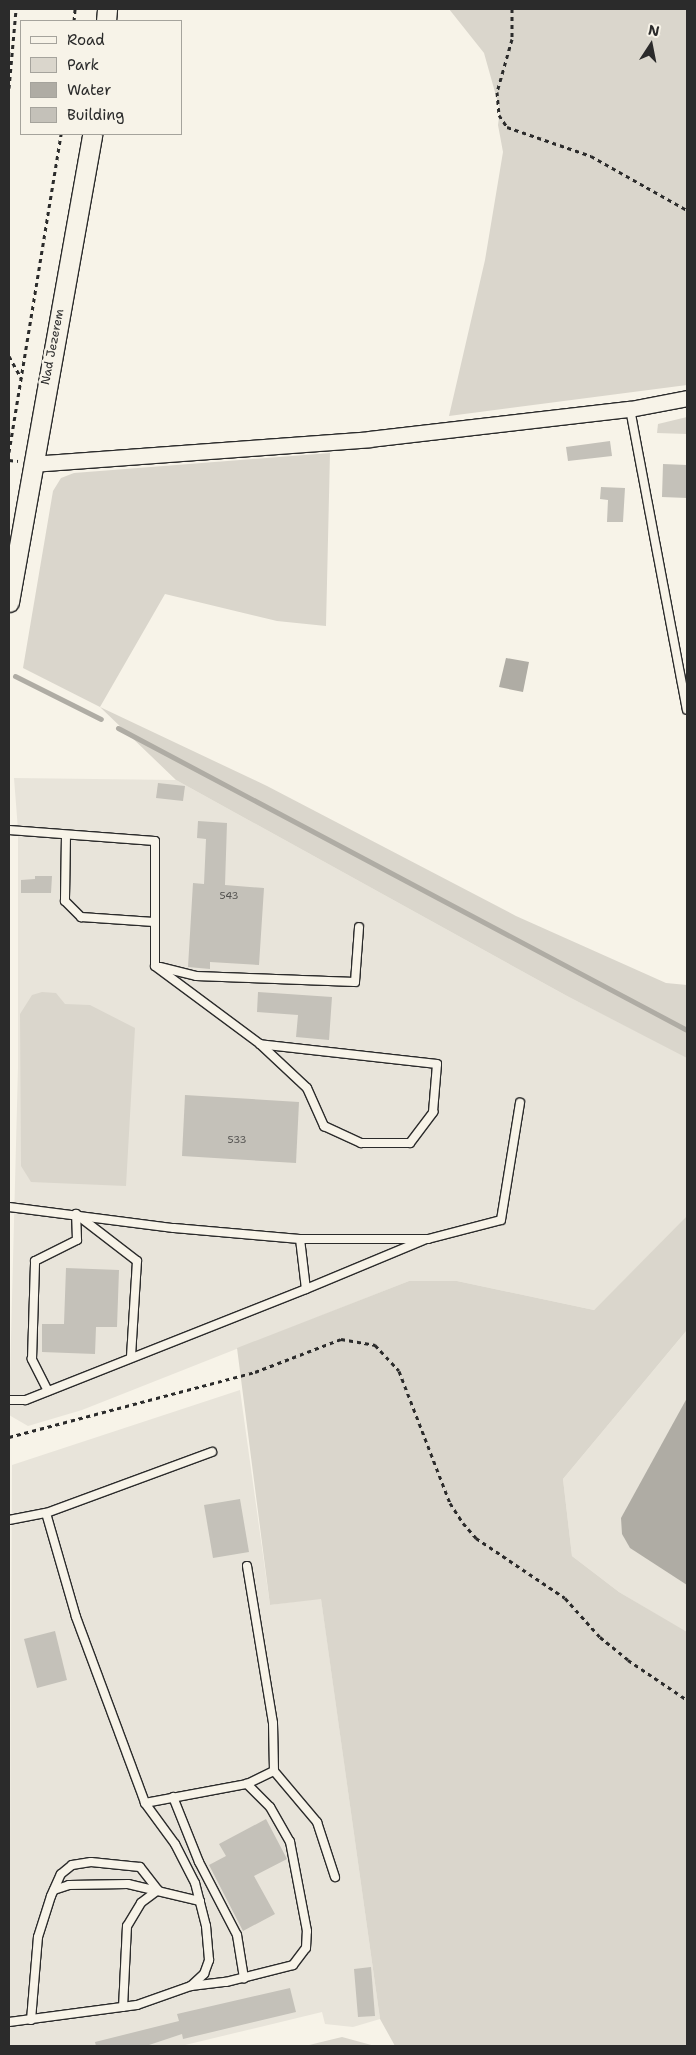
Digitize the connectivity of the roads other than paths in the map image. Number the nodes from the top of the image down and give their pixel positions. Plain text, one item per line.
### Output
1 (92, 135) edge
2 (687, 398) edge
3 (630, 409) junction
4 (32, 464) junction
5 (12, 560) edge
6 (9, 602) edge
7 (687, 710) edge
8 (9, 830) edge
9 (66, 836) junction
10 (154, 922) junction
11 (359, 927) dead end
12 (155, 966) junction
13 (260, 1044) junction
14 (520, 1103) dead end
15 (9, 1206) edge
16 (76, 1214) junction
17 (300, 1238) junction
18 (428, 1239) junction
19 (306, 1288) junction
20 (131, 1357) junction
21 (48, 1391) junction
22 (9, 1400) edge
23 (212, 1452) dead end
24 (46, 1514) junction
25 (9, 1520) edge
26 (247, 1566) dead end
27 (274, 1771) junction
28 (247, 1784) junction
29 (173, 1797) junction
30 (145, 1802) junction
31 (335, 1877) dead end
32 (54, 1890) junction
33 (158, 1890) junction
34 (200, 1901) junction
35 (244, 1978) junction
36 (191, 1986) junction
37 (123, 2007) junction
38 (30, 2020) junction
39 (9, 2022) edge

1 - 4 street, Nad Jezerem
2 - 3 street
3 - 4 street
3 - 7 lane
4 - 5 street, Nad Jezerem
5 - 6 street, Nad Jezerem
8 - 9 lane
9 - 10 lane
9 - 10 lane
10 - 12 lane
11 - 12 lane
12 - 13 lane
13 - 13 lane
14 - 18 lane
15 - 16 lane
16 - 17 lane
16 - 20 lane
16 - 21 lane
17 - 18 lane
17 - 19 lane
18 - 19 lane
19 - 20 lane
20 - 21 lane
21 - 22 lane
23 - 24 lane
24 - 25 lane
24 - 30 lane
26 - 27 lane
27 - 28 lane
27 - 31 lane
28 - 29 lane
28 - 35 lane
29 - 30 lane
29 - 35 lane
30 - 34 lane
32 - 33 lane
32 - 33 lane
32 - 38 lane
33 - 34 lane
33 - 37 lane
34 - 36 lane
35 - 36 lane
36 - 37 lane
37 - 38 lane
38 - 39 lane

